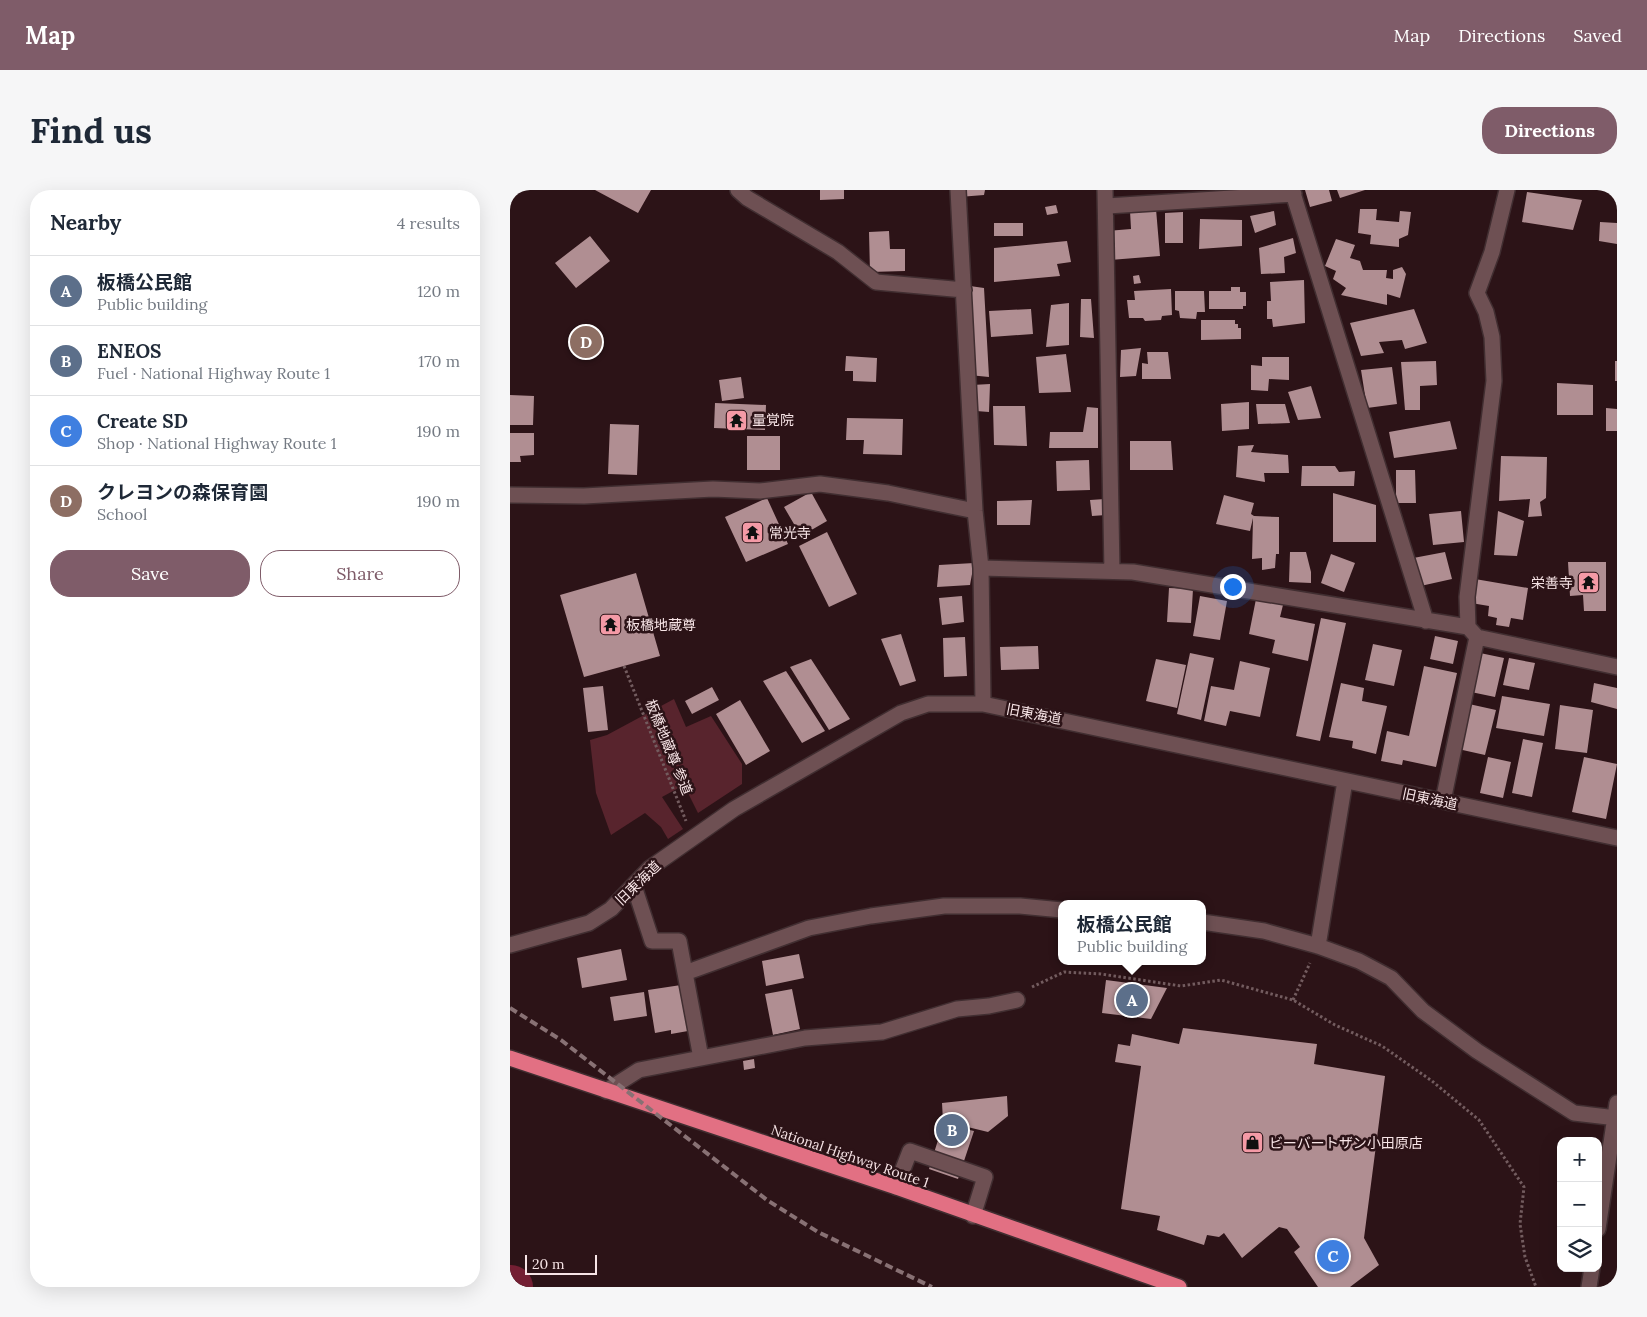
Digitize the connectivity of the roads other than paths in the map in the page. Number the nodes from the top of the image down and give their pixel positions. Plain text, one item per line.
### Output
1 (738, 190) edge
2 (958, 190) edge
3 (1105, 190) edge
4 (1507, 190) edge
5 (1293, 192) edge
6 (1107, 206) junction
7 (964, 290) junction
8 (510, 495) edge
9 (975, 511) junction
10 (981, 568) junction
11 (1112, 571) junction
12 (1426, 621) junction
13 (1473, 632) junction
14 (1617, 667) edge
15 (983, 704) junction
16 (1345, 781) junction
17 (1443, 801) junction
18 (1617, 838) edge
19 (634, 886) junction
20 (1058, 910) edge
21 (1206, 923) edge
22 (510, 945) edge
23 (1318, 946) junction
24 (685, 973) junction
25 (1017, 1000) road end
26 (510, 1058) edge
27 (701, 1058) junction
28 (606, 1090) junction
29 (1616, 1113) edge
30 (1615, 1138) edge
31 (896, 1188) junction
32 (973, 1216) junction
33 (1598, 1227) edge
34 (1591, 1272) edge
35 (1178, 1287) edge
36 (1589, 1287) edge

1 - 7 street
2 - 7 street
3 - 6 street
4 - 13 street
5 - 6 street
5 - 12 street
6 - 11 street
7 - 9 street
8 - 9 street
9 - 10 street
10 - 11 street
10 - 15 street
11 - 12 street
12 - 13 street
13 - 14 street
13 - 17 street
15 - 16 street, 旧東海道
15 - 19 street, 旧東海道
16 - 17 street, 旧東海道
16 - 23 street
17 - 18 street, 旧東海道
19 - 22 street, 旧東海道
19 - 24 street
20 - 24 street
21 - 23 street
23 - 29 street
24 - 27 street
25 - 27 street
26 - 28 highway, National Highway Route 1
27 - 28 street
28 - 31 highway, National Highway Route 1
29 - 30 street
30 - 33 street
31 - 32 highway, National Highway Route 1
31 - 32 street
32 - 35 highway, National Highway Route 1
34 - 36 street

